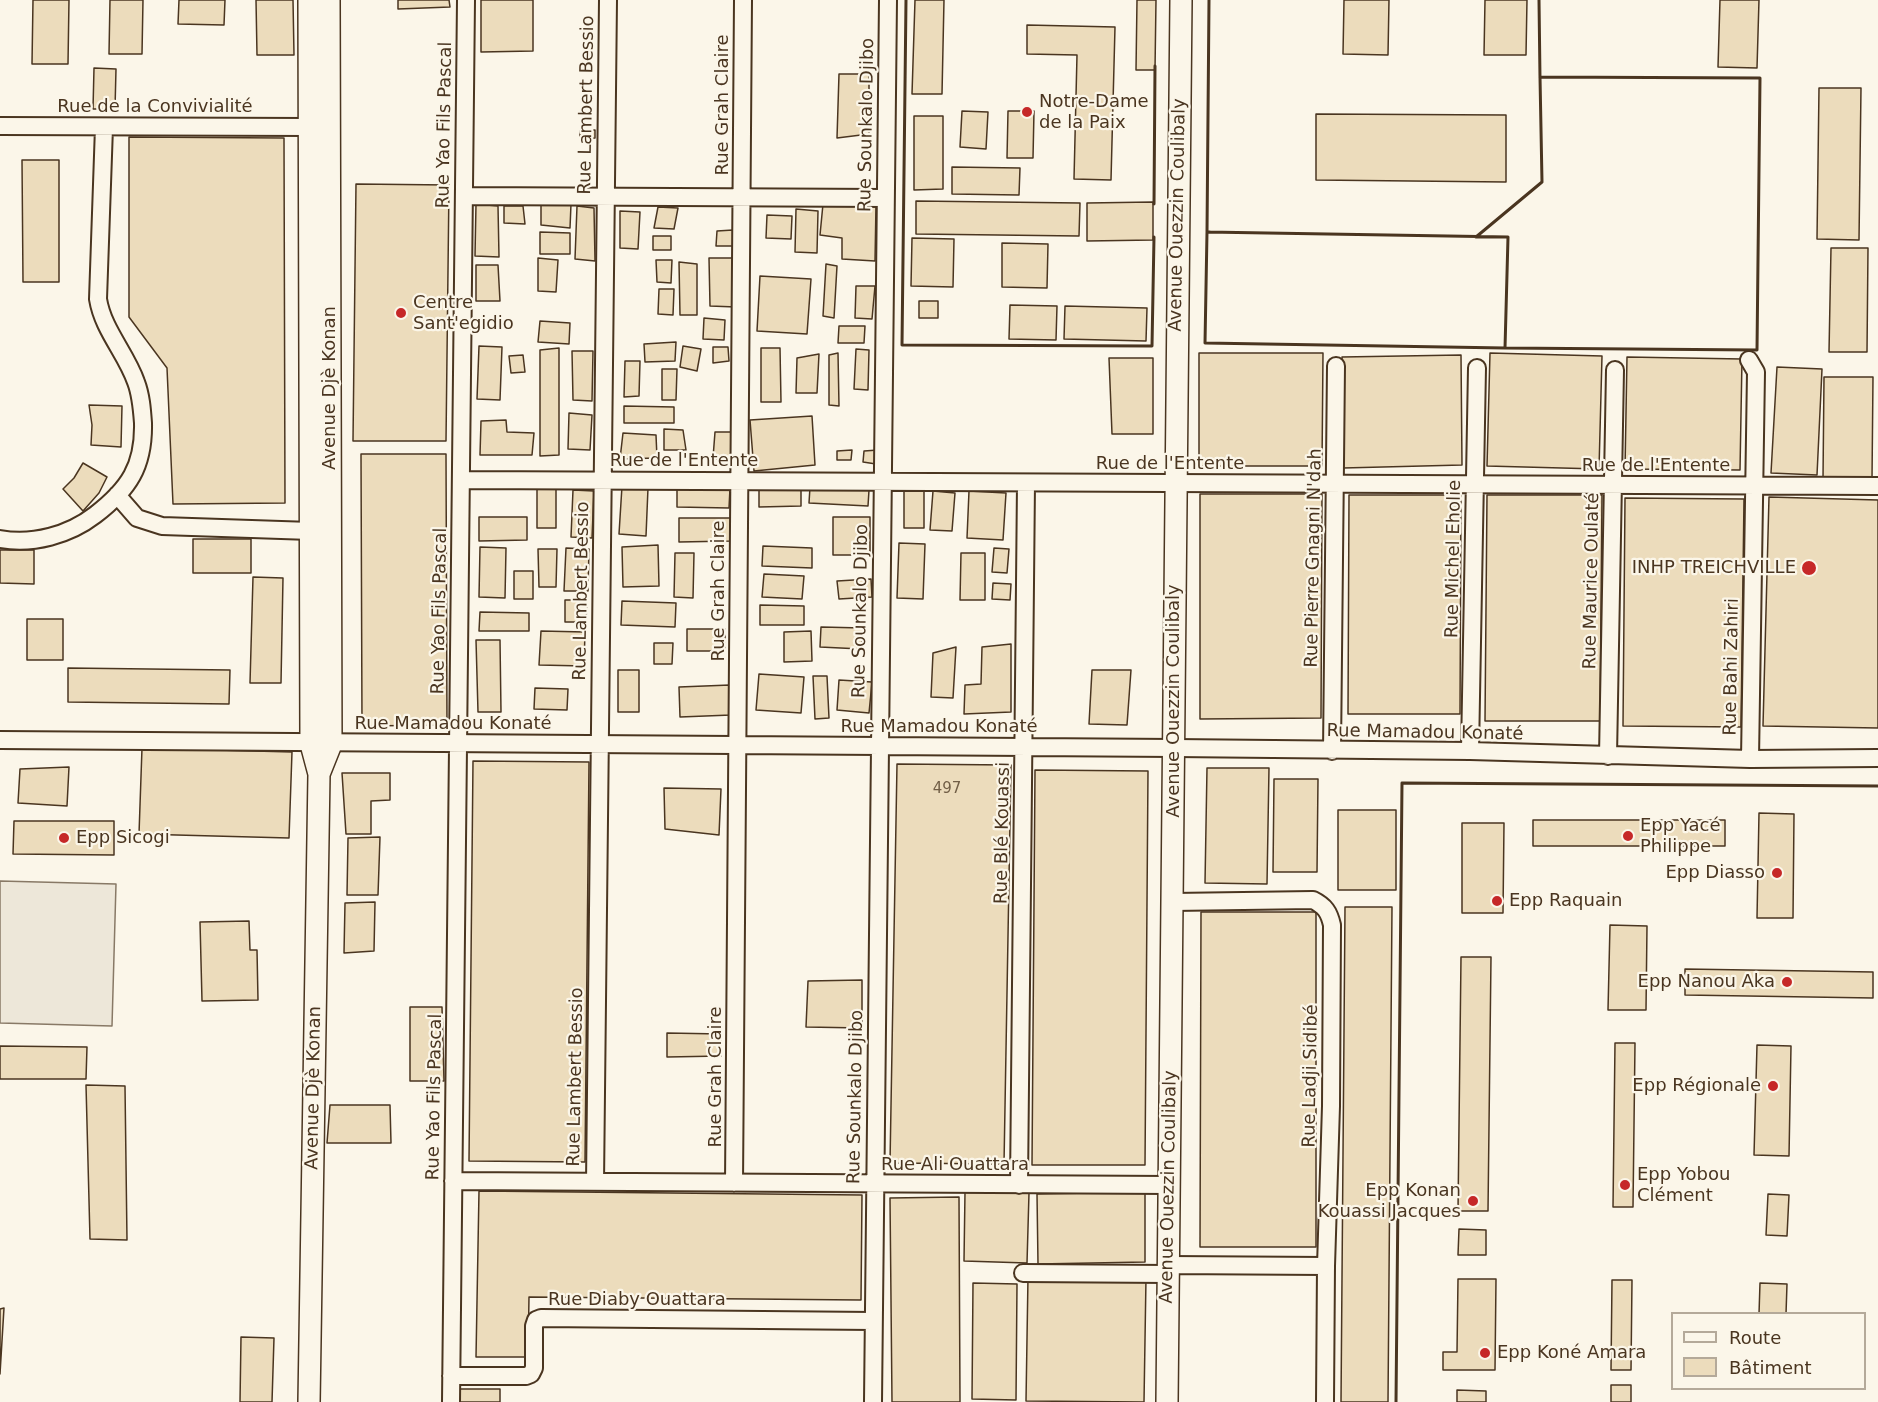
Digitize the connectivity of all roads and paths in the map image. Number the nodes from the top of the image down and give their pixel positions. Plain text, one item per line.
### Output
1 (309, 0) edge
2 (329, 0) edge
3 (466, 0) edge
4 (608, 0) edge
5 (744, 0) edge
6 (888, 0) edge
7 (1181, 0) edge
8 (0, 126) edge
9 (104, 127) junction
10 (310, 127) junction
11 (464, 196) junction
12 (606, 197) junction
13 (742, 197) junction
14 (885, 198) junction
15 (1749, 360) dead end
16 (1336, 366) dead end
17 (1477, 368) dead end
18 (1615, 370) dead end
19 (461, 480) junction
20 (603, 481) junction
21 (740, 481) junction
22 (882, 482) junction
23 (1026, 483) junction
24 (1175, 483) junction
25 (1335, 484) junction
26 (1475, 484) junction
27 (1613, 485) junction
28 (1754, 486) junction
29 (1878, 486) edge
30 (117, 495) junction
31 (311, 531) junction
32 (0, 539) edge
33 (0, 740) edge
34 (321, 744) junction
35 (458, 744) junction
36 (599, 744) junction
37 (738, 745) junction
38 (880, 746) junction
39 (1023, 747) junction
40 (1175, 748) junction
41 (1332, 751) junction
42 (1470, 751) junction
43 (1608, 756) junction
44 (1878, 758) edge
45 (1750, 759) junction
46 (1173, 902) junction
47 (453, 1181) junction
48 (595, 1182) junction
49 (734, 1183) junction
50 (875, 1184) junction
51 (1019, 1185) junction
52 (1169, 1185) junction
53 (1326, 1266) junction
54 (1168, 1270) junction
55 (1023, 1273) dead end
56 (873, 1321) junction
57 (452, 1376) junction
58 (309, 1402) edge
59 (451, 1402) edge
60 (873, 1402) edge
61 (1167, 1402) edge
62 (1325, 1402) edge

1 - 10 street, Avenue Djè Konan
2 - 34 street, Avenue Djè Konan
3 - 11 street, Rue Yao Fils Pascal
4 - 12 street, Rue Lambert Bessio
5 - 13 street, Rue Grah Claire
6 - 14 street, Rue Sounkalo Djibo
7 - 24 street, Avenue Ouezzin Coulibaly
8 - 9 street, Rue de la Convivialité
9 - 10 street, Rue de la Convivialité
9 - 30 street
10 - 31 street, Avenue Djè Konan
11 - 12 street
11 - 19 street, Rue Yao Fils Pascal
12 - 13 street
12 - 20 street, Rue Lambert Bessio
13 - 14 street
13 - 21 street, Rue Grah Claire
14 - 22 street, Rue Sounkalo Djibo
15 - 28 street, Rue Bahi Zahiri
16 - 25 street, Rue Pierre Gnagni N'dah
17 - 26 street, Rue Michel Eholie
18 - 27 street, Rue Maurice Oulaté
19 - 20 street, Rue de l'Entente
19 - 35 street, Rue Yao Fils Pascal
20 - 21 street, Rue de l'Entente
20 - 36 street, Rue Lambert Bessio
21 - 22 street, Rue de l'Entente
21 - 37 street, Rue Grah Claire
22 - 23 street, Rue de l'Entente
22 - 38 street, Rue Sounkalo Djibo
23 - 24 street, Rue de l'Entente
23 - 39 street, Rue Blé Kouassi
24 - 25 street, Rue de l'Entente
24 - 40 street, Avenue Ouezzin Coulibaly
25 - 26 street, Rue de l'Entente
25 - 41 street, Rue Pierre Gnagni N'dah
26 - 27 street, Rue de l'Entente
26 - 42 street, Rue Michel Eholie
27 - 28 street, Rue de l'Entente
27 - 43 street, Rue Maurice Oulaté
28 - 29 street, Rue de l'Entente
28 - 45 street, Rue Bahi Zahiri
30 - 31 street
30 - 32 street
31 - 34 street, Avenue Djè Konan
33 - 34 street, Rue Mamadou Konaté
34 - 35 street, Rue Mamadou Konaté
34 - 58 street, Avenue Djè Konan
35 - 36 street, Rue Mamadou Konaté
35 - 47 street, Rue Yao Fils Pascal
36 - 37 street, Rue Mamadou Konaté
36 - 48 street, Rue Lambert Bessio
37 - 38 street, Rue Mamadou Konaté
37 - 49 street, Rue Grah Claire
38 - 39 street, Rue Mamadou Konaté
38 - 50 street, Rue Sounkalo Djibo
39 - 40 street, Rue Mamadou Konaté
39 - 51 street, Rue Blé Kouassi
40 - 41 street, Rue Mamadou Konaté
40 - 46 street, Avenue Ouezzin Coulibaly
41 - 42 street, Rue Mamadou Konaté
42 - 43 street, Rue Mamadou Konaté
43 - 45 street, Rue Mamadou Konaté
44 - 45 street, Rue Mamadou Konaté
46 - 52 street, Avenue Ouezzin Coulibaly
46 - 53 street, Rue Ladji Sidibé
47 - 48 street, Rue Ali Ouattara
47 - 57 street, Rue Yao Fils Pascal
48 - 49 street, Rue Ali Ouattara
49 - 50 street, Rue Ali Ouattara
50 - 51 street, Rue Ali Ouattara
50 - 56 street, Rue Sounkalo Djibo
51 - 52 street, Rue Ali Ouattara
52 - 54 street, Avenue Ouezzin Coulibaly
53 - 54 street
53 - 62 street, Rue Ladji Sidibé
54 - 55 street
54 - 61 street, Avenue Ouezzin Coulibaly
56 - 57 street, Rue Diaby Ouattara
56 - 60 street, Rue Sounkalo Djibo
57 - 59 street, Rue Yao Fils Pascal

